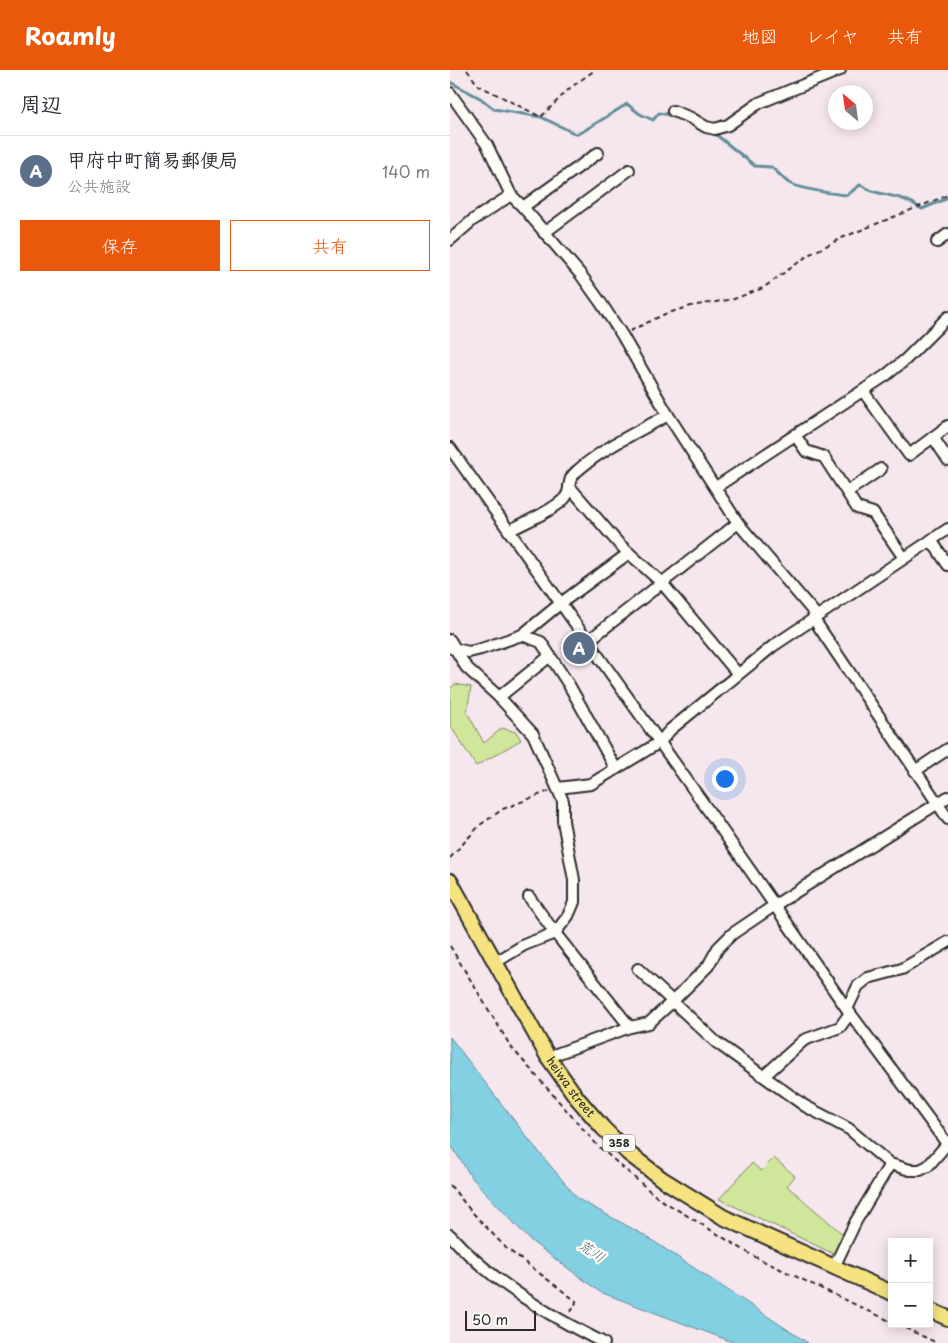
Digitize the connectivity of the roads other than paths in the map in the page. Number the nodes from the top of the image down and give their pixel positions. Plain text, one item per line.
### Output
1 (840, 70) edge
2 (450, 93) edge
3 (673, 111) dead end
4 (598, 153) dead end
5 (629, 170) dead end
6 (510, 195) junction
7 (523, 207) junction
8 (544, 233) junction
9 (948, 234) edge
10 (450, 240) edge
11 (937, 242) dead end
12 (948, 317) edge
13 (863, 391) junction
14 (668, 415) junction
15 (948, 426) edge
16 (795, 435) junction
17 (933, 437) junction
18 (450, 448) edge
19 (948, 460) edge
20 (881, 469) dead end
21 (569, 486) junction
22 (716, 487) junction
23 (847, 492) junction
24 (738, 523) junction
25 (948, 529) edge
26 (509, 531) junction
27 (931, 540) junction
28 (629, 553) junction
29 (904, 558) junction
30 (948, 565) edge
31 (662, 583) junction
32 (561, 603) junction
33 (815, 617) junction
34 (522, 635) junction
35 (588, 641) junction
36 (452, 646) edge
37 (550, 656) junction
38 (738, 674) junction
39 (499, 697) junction
40 (660, 742) junction
41 (948, 749) edge
42 (616, 770) junction
43 (915, 771) junction
44 (558, 788) junction
45 (948, 797) edge
46 (937, 804) junction
47 (948, 819) edge
48 (450, 881) edge
49 (529, 897) dead end
50 (775, 905) junction
51 (555, 933) junction
52 (948, 942) edge
53 (496, 962) junction
54 (638, 969) dead end
55 (673, 1002) junction
56 (849, 1011) junction
57 (630, 1027) junction
58 (548, 1057) junction
59 (764, 1076) junction
60 (947, 1142) edge
61 (890, 1164) junction
62 (450, 1235) edge
63 (834, 1268) junction
64 (888, 1291) edge
65 (933, 1312) edge
66 (948, 1318) edge
67 (604, 1343) edge

1 - 3 street
2 - 6 street
4 - 7 street
5 - 8 street
6 - 7 street
6 - 10 street
7 - 8 street
8 - 14 street
9 - 11 street
12 - 13 street
13 - 16 street
13 - 17 street
14 - 21 street
14 - 22 street
15 - 17 street
16 - 22 street
16 - 23 street
17 - 19 street
18 - 26 street
20 - 23 street
21 - 26 street
21 - 28 street
22 - 24 street
23 - 29 street
24 - 31 street
24 - 33 street
25 - 27 street
26 - 32 street
27 - 29 street
27 - 30 street
28 - 31 street
28 - 32 street
29 - 33 street
31 - 35 street
31 - 38 street
32 - 34 street
32 - 35 street
33 - 38 street
33 - 43 street
34 - 36 street
34 - 37 street
35 - 40 street
36 - 39 street
37 - 39 street
37 - 42 street
38 - 40 street
39 - 44 street
40 - 42 street
40 - 50 street
41 - 43 street
42 - 44 street
43 - 46 street
44 - 51 street
45 - 46 street
46 - 47 street
46 - 50 street
48 - 53 highway, heiwa street / 358
49 - 51 street
50 - 55 street
50 - 56 street
51 - 53 street
51 - 57 street
52 - 56 street
53 - 58 highway, heiwa street / 358
54 - 55 street
55 - 57 street
55 - 59 street
56 - 59 street
56 - 60 street
57 - 58 street
58 - 63 highway, heiwa street / 358
59 - 61 street
60 - 61 street
61 - 63 street
62 - 67 street
63 - 64 highway, heiwa street / 358
65 - 66 highway

